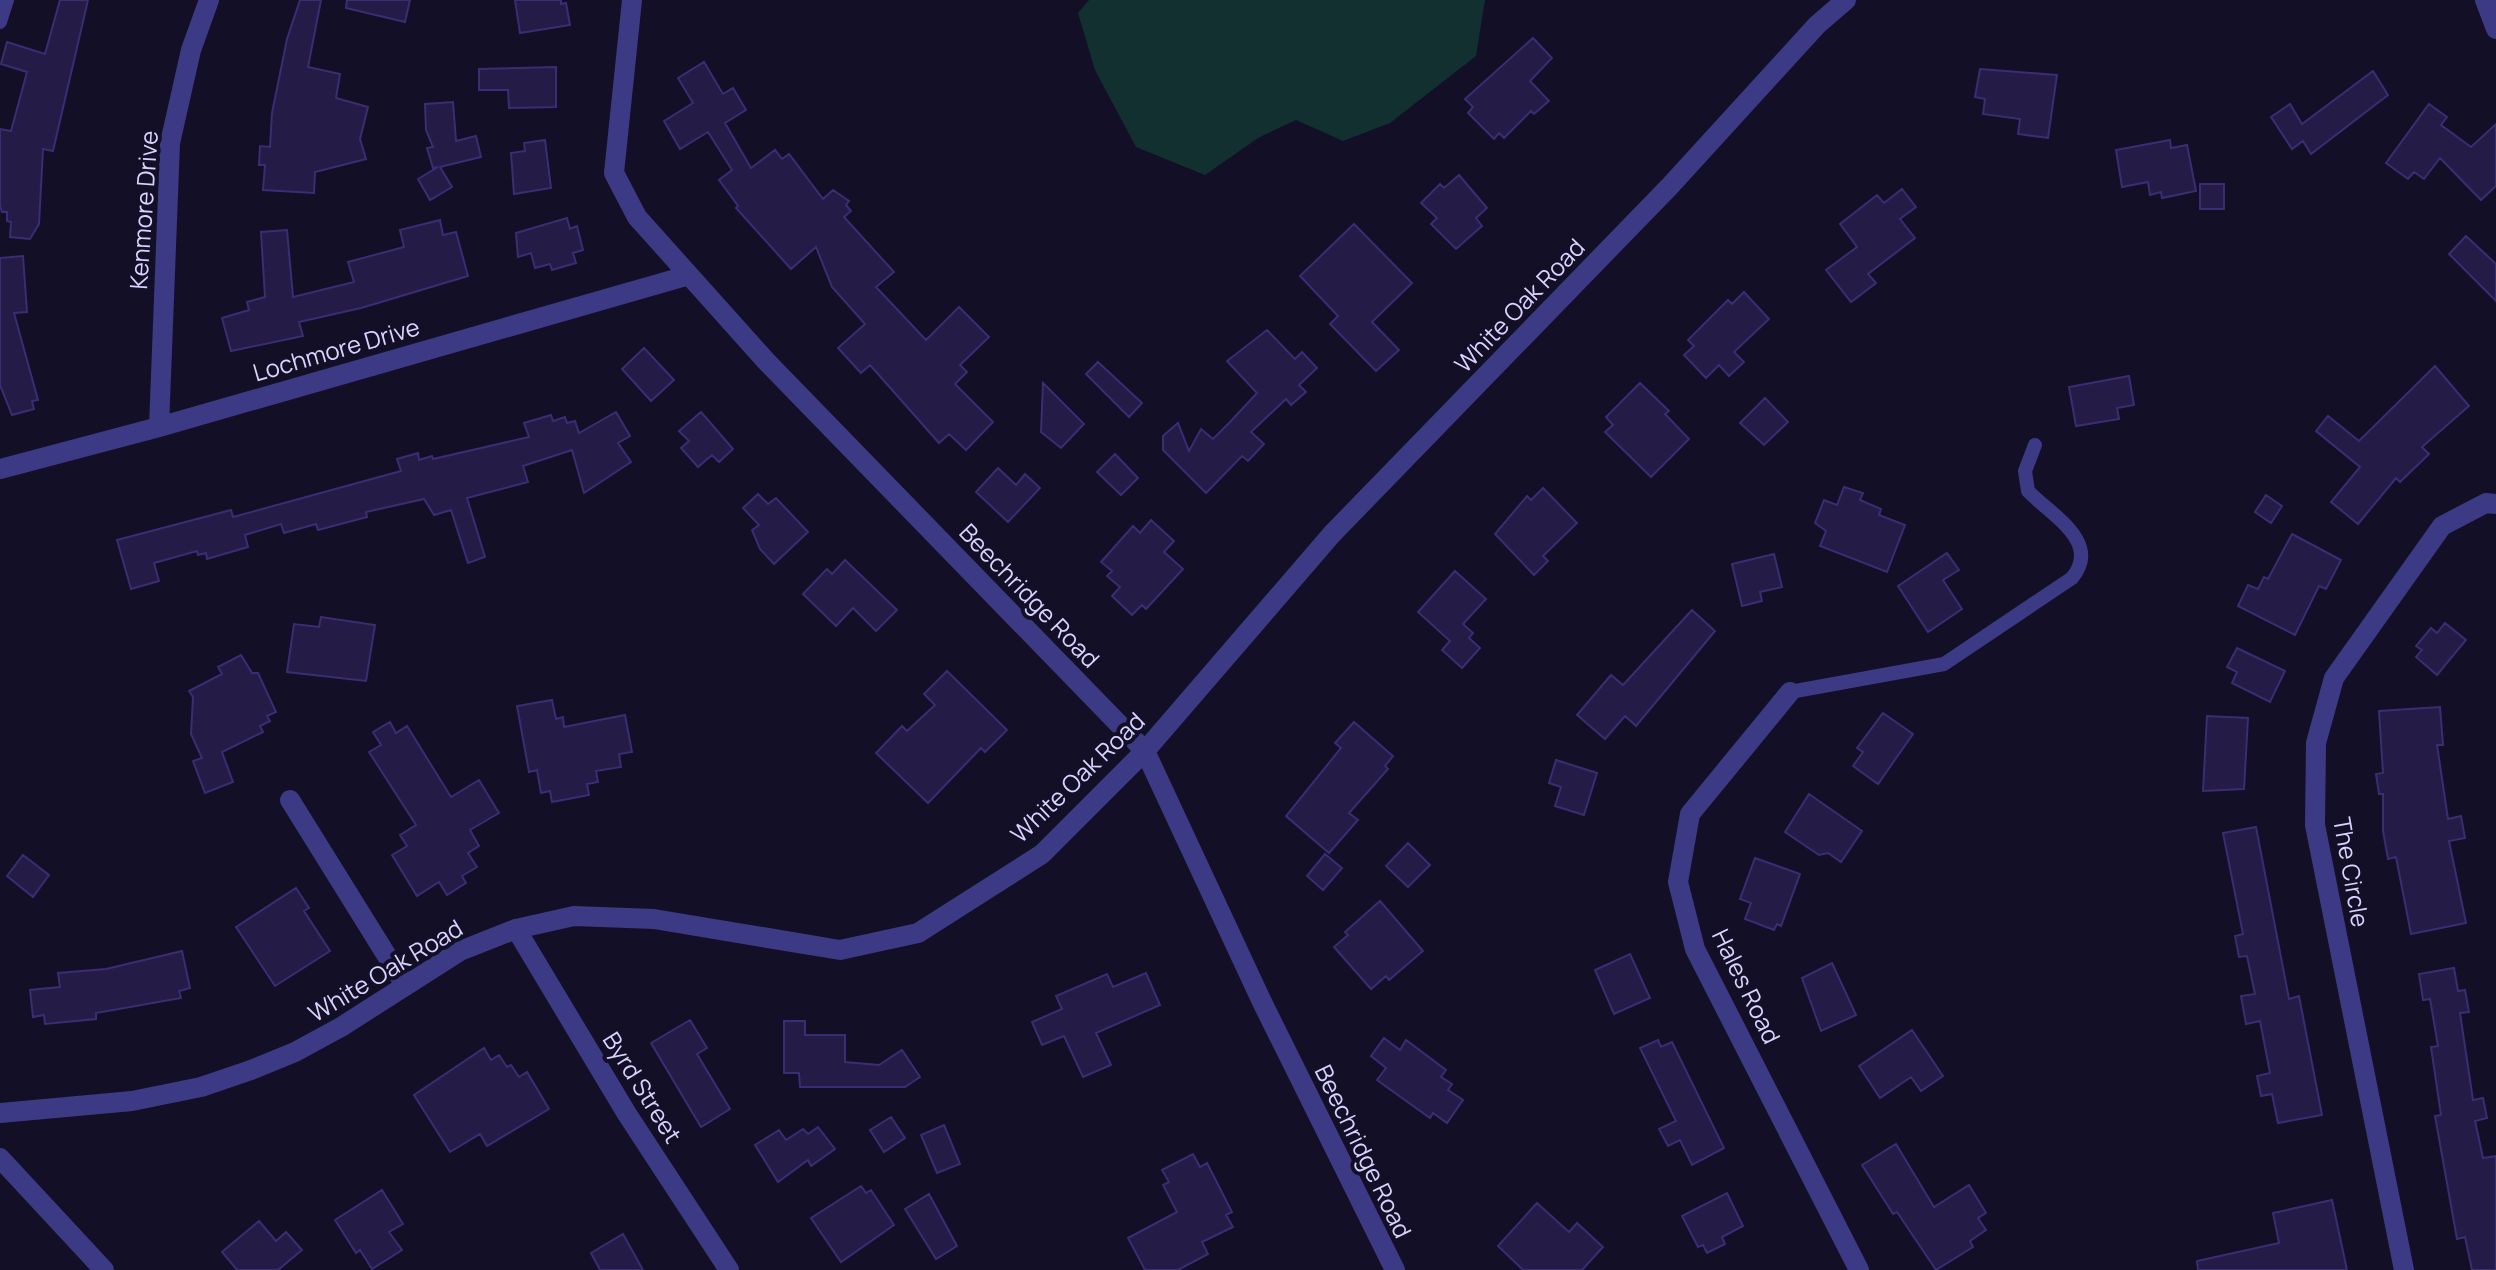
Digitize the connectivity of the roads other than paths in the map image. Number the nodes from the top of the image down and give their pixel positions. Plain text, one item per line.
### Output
1 (7, 0) edge
2 (209, 0) edge
3 (632, 0) edge
4 (1846, 0) edge
5 (2485, 0) edge
6 (0, 22) edge
7 (2496, 29) edge
8 (686, 276) junction
9 (159, 427) junction
10 (2035, 445) dead end
11 (0, 469) edge
12 (2496, 504) edge
13 (1790, 692) joint
14 (1145, 751) junction
15 (290, 800) dead end
16 (516, 929) junction
17 (405, 985) junction
18 (0, 1113) edge
19 (0, 1158) edge
20 (104, 1270) edge
21 (729, 1270) edge
22 (1395, 1270) edge
23 (1859, 1270) edge
24 (2404, 1270) edge

1 - 6 lane
2 - 9 street, Kenmore Drive
3 - 8 street, Beechridge Road
4 - 14 street, White Oak Road
5 - 7 street
8 - 9 street, Lochmore Drive
8 - 14 street, Beechridge Road
9 - 11 street, Lochmore Drive
10 - 13 lane
12 - 24 street, The Circle
13 - 23 street, Hales Road
14 - 16 street, White Oak Road
14 - 22 street, Beechridge Road
15 - 17 street
16 - 17 street, White Oak Road
16 - 21 street, Byrd Street
17 - 18 street, White Oak Road
19 - 20 street

